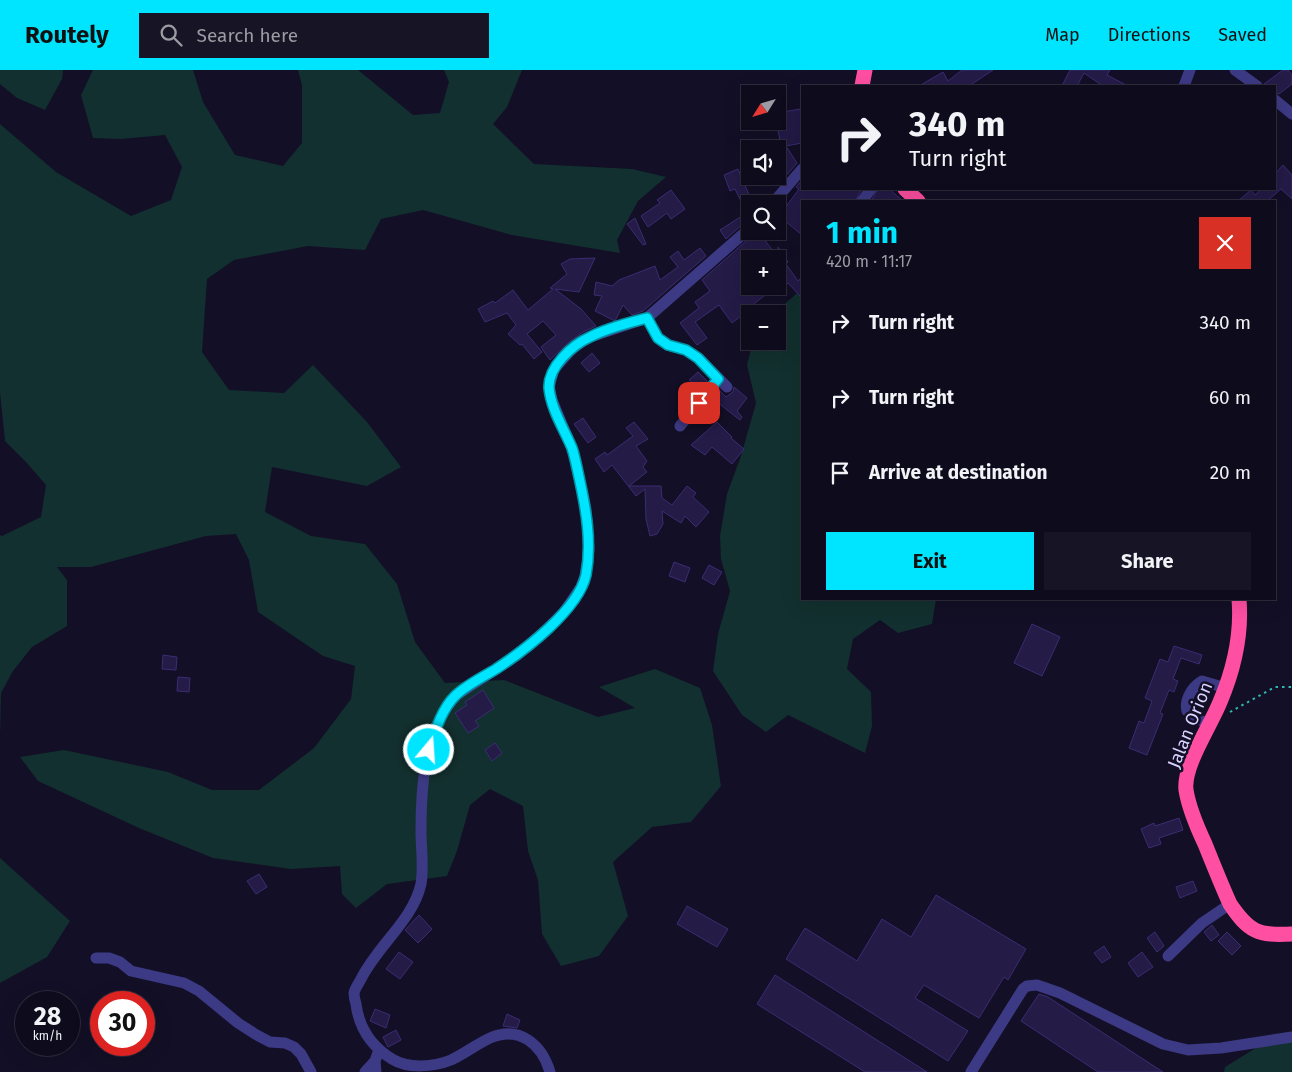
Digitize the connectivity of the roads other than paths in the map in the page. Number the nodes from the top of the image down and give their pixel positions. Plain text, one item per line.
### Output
1 (865, 70) edge
2 (1190, 70) edge
3 (1235, 70) edge
4 (862, 85) edge
5 (1184, 85) edge
6 (1256, 85) edge
7 (1276, 101) edge
8 (1292, 114) edge
9 (801, 170) edge
10 (906, 190) edge
11 (780, 195) edge
12 (917, 200) edge
13 (741, 236) edge
14 (647, 318) junction
15 (718, 379) junction
16 (728, 387) dead end
17 (680, 426) dead end
18 (1239, 600) edge
19 (1226, 688) junction
20 (1210, 725) junction
21 (1230, 904) junction
22 (1292, 934) edge
23 (1168, 956) dead end
24 (96, 958) dead end
25 (1292, 1037) edge
26 (377, 1061) edge
27 (311, 1072) edge
28 (364, 1072) edge
29 (550, 1072) edge
30 (971, 1072) edge

1 - 4 highway
2 - 5 street
3 - 6 street
7 - 8 street
9 - 11 street
10 - 12 highway
13 - 14 street
14 - 15 street
14 - 26 street
15 - 16 street
15 - 17 street
18 - 19 highway, Jalan Orion
19 - 20 highway, Jalan Orion
19 - 20 street
20 - 21 highway, Jalan Orion
21 - 22 highway, Jalan Orion
21 - 23 street
24 - 27 street
25 - 30 street
26 - 28 street
26 - 29 street

